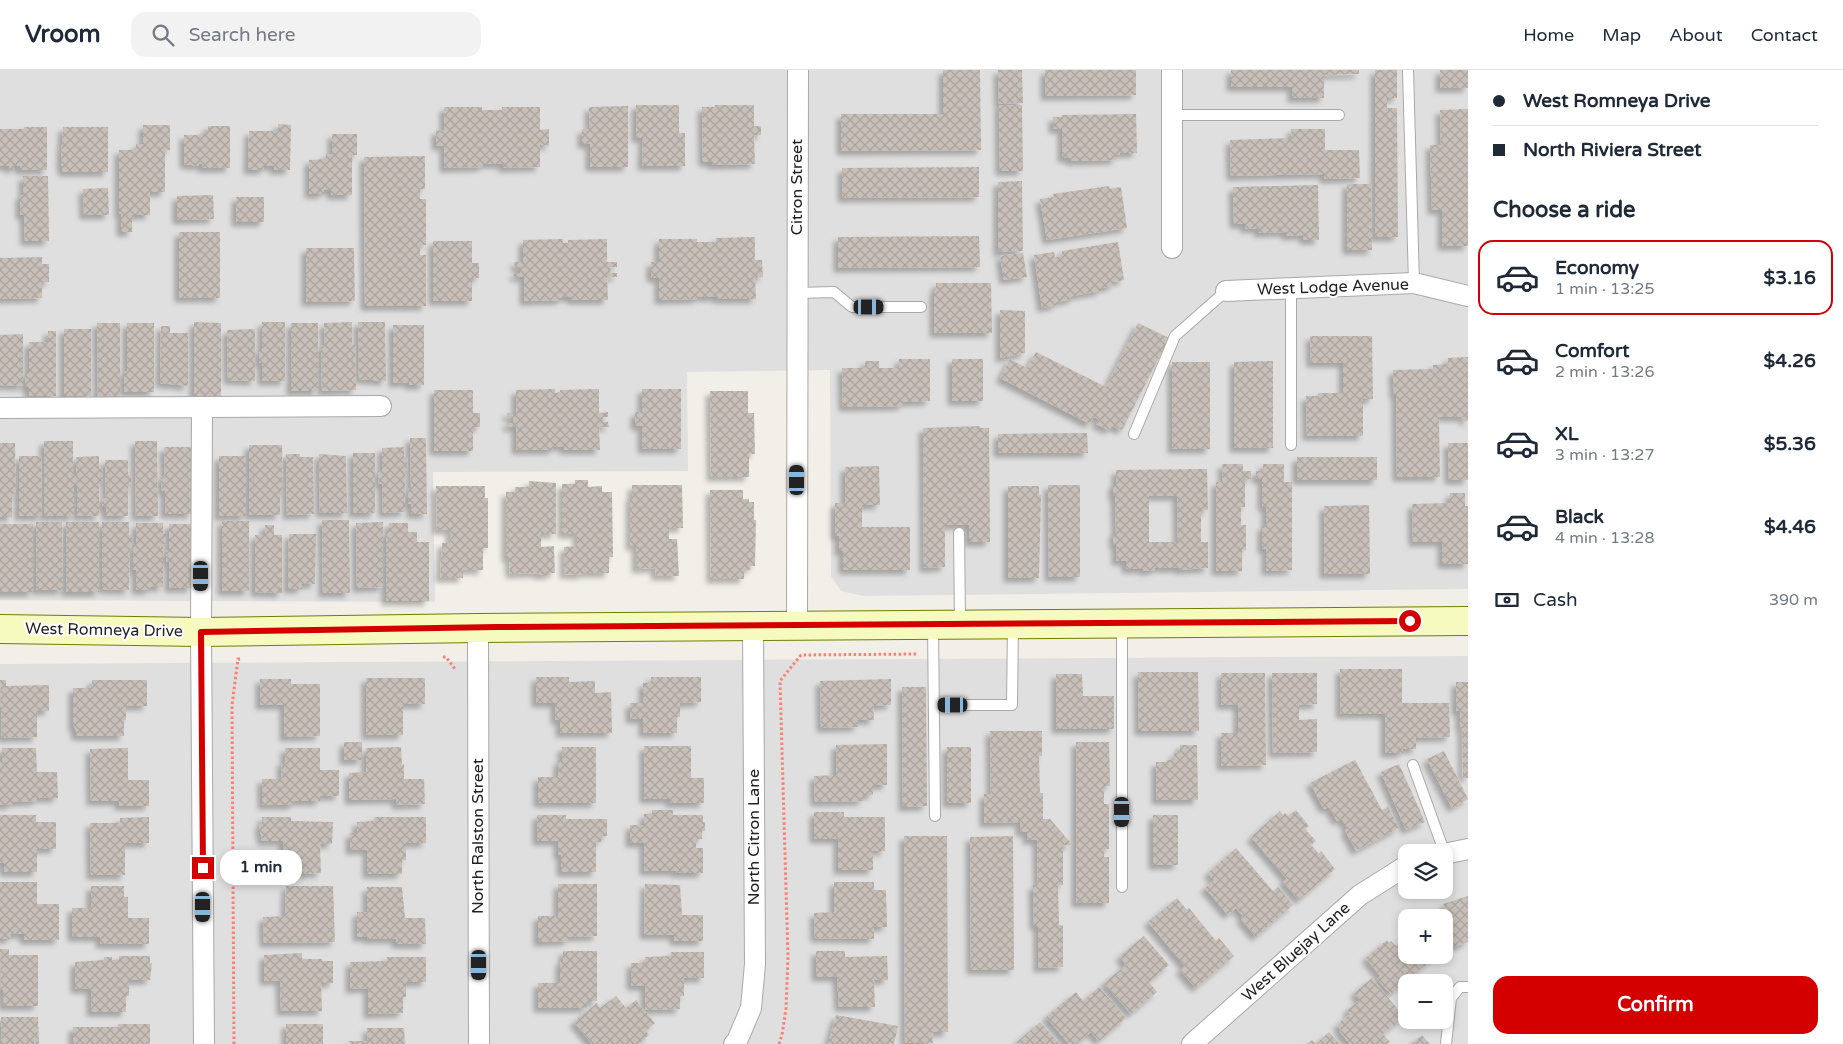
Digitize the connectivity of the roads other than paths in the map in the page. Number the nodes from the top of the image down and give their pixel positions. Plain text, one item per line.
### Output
1 (798, 70) edge
2 (1172, 70) edge
3 (1408, 70) edge
4 (1172, 115) junction
5 (1338, 115) dead end
6 (1172, 248) dead end
7 (1414, 283) junction
8 (1292, 288) junction
9 (1226, 291) joint
10 (1468, 296) edge
11 (797, 299) junction
12 (920, 307) dead end
13 (381, 406) dead end
14 (202, 407) junction
15 (0, 408) edge
16 (1134, 434) dead end
17 (1292, 445) dead end
18 (960, 533) dead end
19 (1468, 621) edge
20 (1122, 623) junction
21 (933, 624) junction
22 (1013, 624) junction
23 (797, 625) junction
24 (960, 625) junction
25 (753, 626) junction
26 (478, 628) junction
27 (0, 629) edge
28 (201, 632) junction
29 (934, 705) junction
30 (1413, 765) dead end
31 (935, 816) dead end
32 (1441, 844) edge
33 (1468, 849) edge
34 (1453, 852) edge
35 (1398, 871) edge
36 (1122, 887) dead end
37 (1468, 987) edge
38 (204, 1044) edge
39 (479, 1044) edge
40 (734, 1044) edge
41 (1192, 1044) edge
42 (1446, 1044) edge

1 - 11 street, Citron Street
2 - 4 street
3 - 7 lane
4 - 5 lane
4 - 6 street
7 - 8 street, West Lodge Avenue
7 - 10 street, West Lodge Avenue
8 - 9 street, West Lodge Avenue
8 - 17 lane
9 - 16 lane
11 - 12 lane
11 - 23 street
13 - 14 street
14 - 15 street
14 - 28 street
18 - 24 lane
19 - 20 street, West Romneya Drive
20 - 22 street, West Romneya Drive
20 - 36 lane
21 - 23 street, West Romneya Drive
21 - 24 street, West Romneya Drive
21 - 29 lane
22 - 24 street, West Romneya Drive
22 - 29 lane
23 - 25 street, West Romneya Drive
25 - 26 street, West Romneya Drive
25 - 40 street, North Citron Lane
26 - 28 street, West Romneya Drive
26 - 39 street, North Ralston Street
27 - 28 street, West Romneya Drive
28 - 38 street
29 - 31 lane
30 - 32 lane
33 - 34 street
35 - 41 street, West Bluejay Lane
37 - 42 lane

